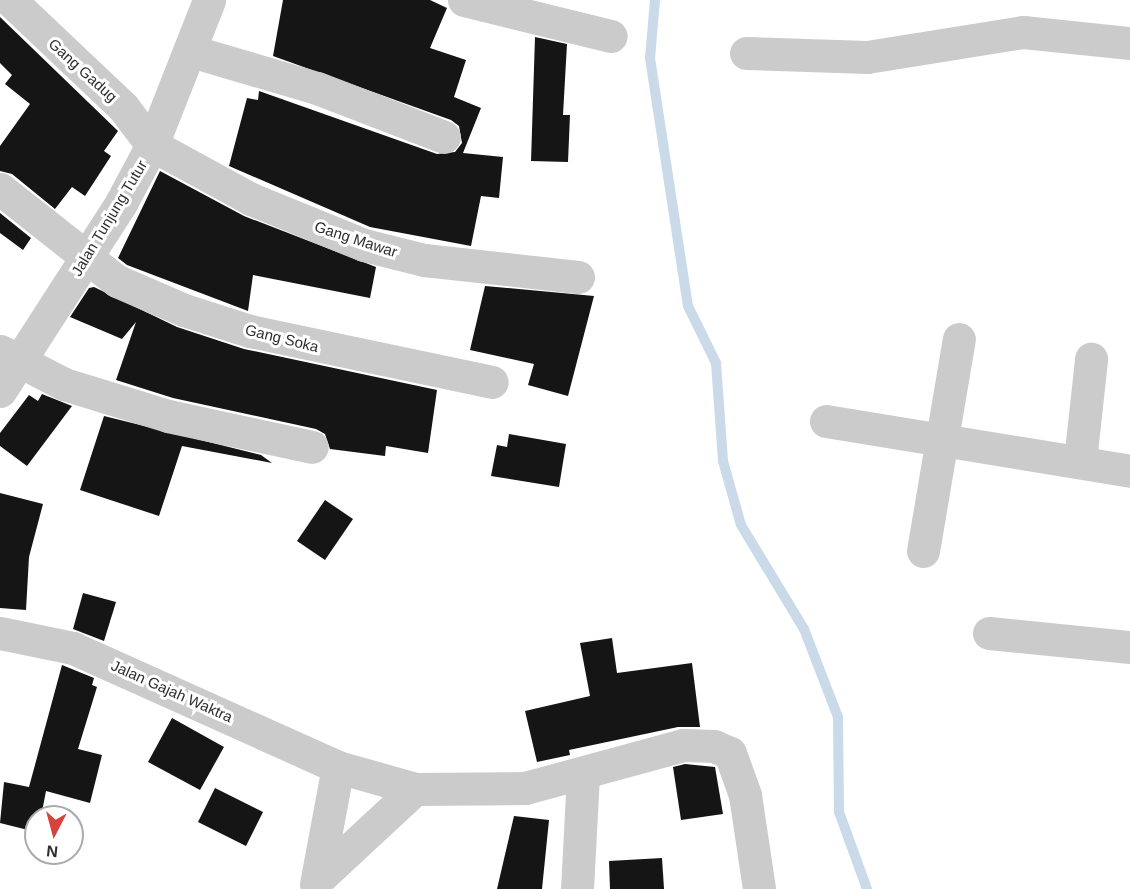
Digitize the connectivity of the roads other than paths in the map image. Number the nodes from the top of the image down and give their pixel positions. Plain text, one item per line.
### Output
1 (10, 0) edge
2 (464, 0) edge
3 (207, 1) edge
4 (611, 36) dead end
5 (1130, 44) edge
6 (191, 51) junction
7 (746, 52) dead end
8 (444, 137) dead end
9 (152, 145) junction
10 (0, 189) edge
11 (85, 259) junction
12 (578, 277) dead end
13 (959, 339) dead end
14 (9, 357) edge
15 (1091, 359) dead end
16 (492, 382) dead end
17 (0, 391) edge
18 (826, 422) dead end
19 (940, 443) junction
20 (312, 447) dead end
21 (1080, 461) junction
22 (1130, 471) edge
23 (923, 551) dead end
24 (0, 633) edge
25 (988, 633) dead end
26 (1130, 647) edge
27 (338, 767) junction
28 (582, 775) junction
29 (415, 789) junction
30 (316, 884) edge
31 (577, 889) edge
32 (759, 889) edge

1 - 9 street, Gang Gadug
2 - 4 street
3 - 6 street, Jalan Tunjung Tutur
5 - 7 street
6 - 8 street
6 - 9 street, Jalan Tunjung Tutur
9 - 11 street, Jalan Tunjung Tutur
9 - 12 street, Gang Mawar
10 - 11 street, Gang Soka
11 - 14 street, Jalan Tunjung Tutur
11 - 16 street, Gang Soka
13 - 19 street
14 - 17 street, Jalan Tunjung Tutur
14 - 20 street
15 - 21 street
18 - 19 street
19 - 21 street
19 - 23 street
21 - 22 street
24 - 27 street, Jalan Gajah Waktra
25 - 26 street
27 - 29 street, Jalan Gajah Waktra
27 - 30 street
28 - 29 street, Jalan Gajah Waktra
28 - 31 street
28 - 32 street, Jalan Gajah Waktra
29 - 30 street

